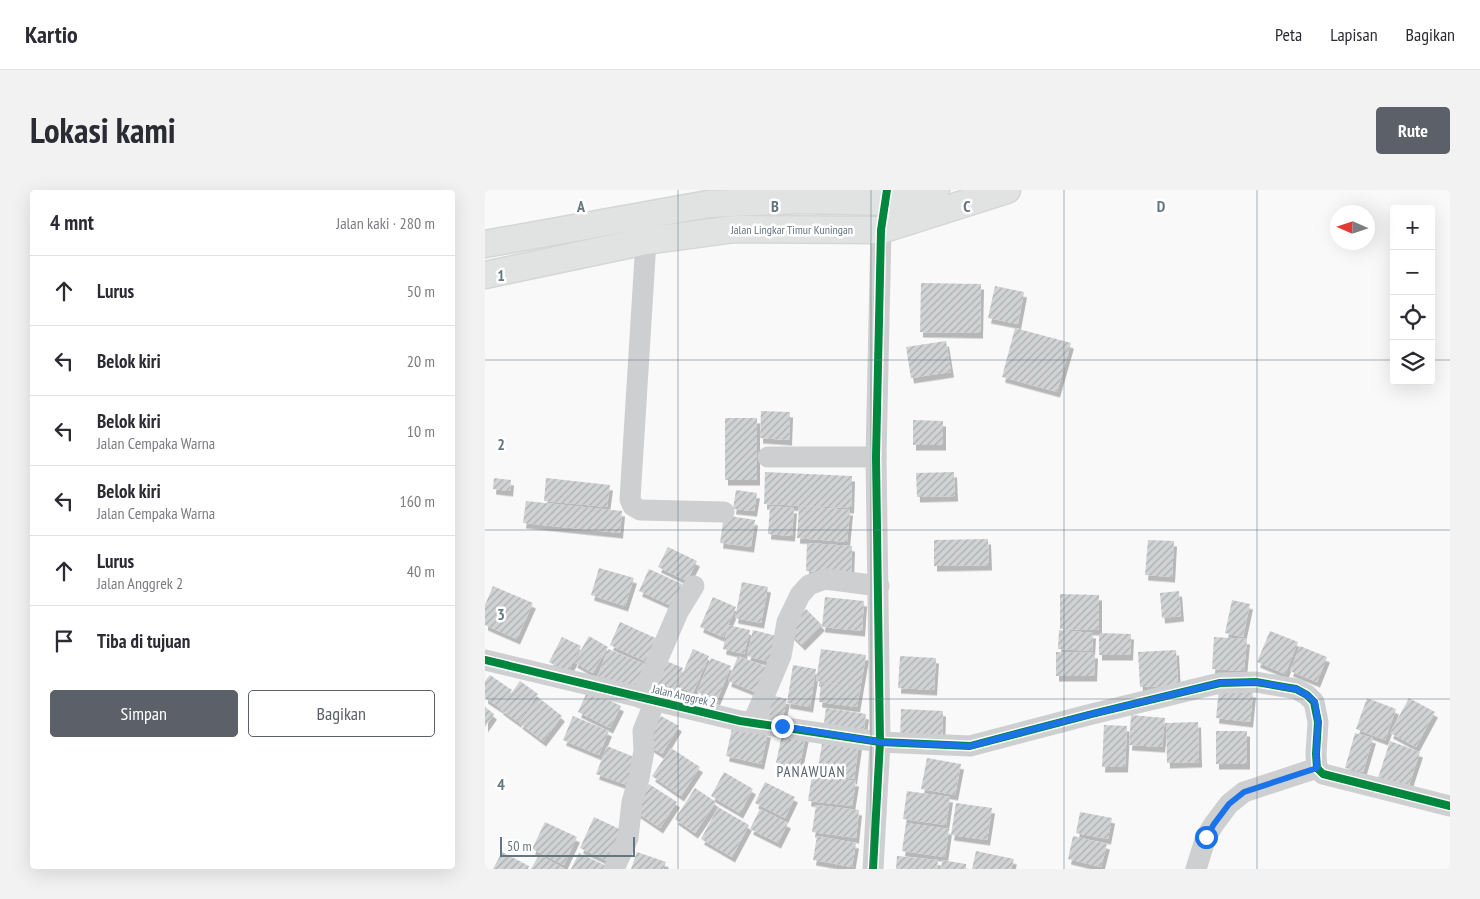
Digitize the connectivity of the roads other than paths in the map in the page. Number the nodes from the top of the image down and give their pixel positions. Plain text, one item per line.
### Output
1 (937, 190) edge
2 (1007, 190) edge
3 (886, 196) edge
4 (881, 230) junction
5 (646, 241) junction
6 (485, 244) edge
7 (485, 275) edge
8 (768, 457) dead end
9 (876, 457) junction
10 (724, 512) dead end
11 (694, 586) dead end
12 (879, 586) junction
13 (487, 663) edge
14 (648, 699) junction
15 (753, 722) junction
16 (880, 742) junction
17 (1317, 768) junction
18 (1450, 806) edge
19 (614, 869) edge
20 (873, 869) edge
21 (1196, 869) edge

1 - 3 main road
2 - 4 main road, Jalan Lingkar Timur Kuningan
3 - 4 street
3 - 6 main road
4 - 5 main road, Jalan Lingkar Timur Kuningan
4 - 9 street
5 - 7 main road, Jalan Lingkar Timur Kuningan
5 - 10 street
8 - 9 street
9 - 12 street
11 - 14 street
12 - 15 street
12 - 16 street
13 - 14 street, Jalan Anggrek 2
14 - 15 street, Jalan Anggrek 2
14 - 19 street
15 - 16 street, Jalan Anggrek 2
16 - 17 street, Jalan Anggrek 2
16 - 20 street
17 - 18 street
17 - 21 street

